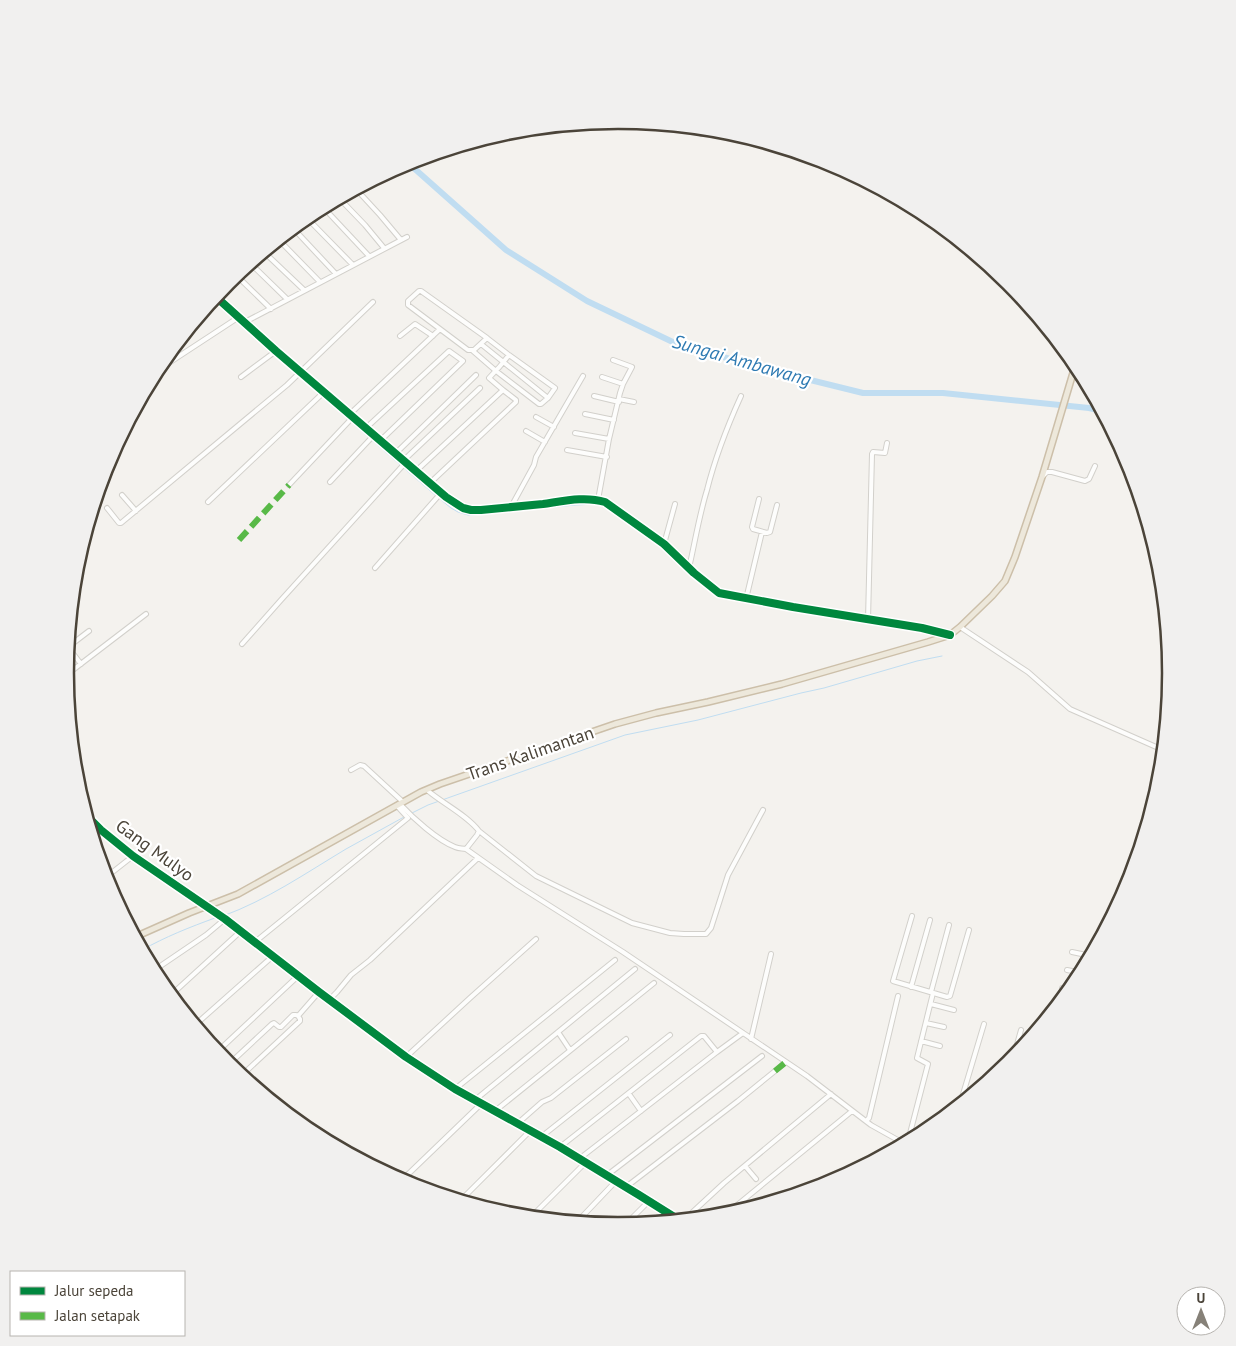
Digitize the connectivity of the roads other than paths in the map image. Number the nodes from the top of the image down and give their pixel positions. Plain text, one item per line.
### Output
1 (361, 194) edge
2 (344, 203) edge
3 (328, 213) edge
4 (312, 223) edge
5 (298, 233) edge
6 (407, 237) dead end
7 (401, 240) junction
8 (283, 244) edge
9 (384, 248) junction
10 (268, 256) edge
11 (369, 256) junction
12 (353, 265) junction
13 (255, 268) edge
14 (336, 274) junction
15 (242, 280) edge
16 (320, 282) junction
17 (304, 290) junction
18 (287, 300) junction
19 (221, 301) edge
20 (373, 302) dead end
21 (271, 308) junction
22 (239, 317) junction
23 (245, 322) junction
24 (440, 329) junction
25 (400, 336) dead end
26 (433, 336) junction
27 (487, 338) junction
28 (480, 344) junction
29 (276, 351) junction
30 (473, 351) junction
31 (509, 355) junction
32 (173, 360) edge
33 (613, 360) dead end
34 (503, 362) junction
35 (496, 371) junction
36 (1072, 373) edge
37 (299, 374) junction
38 (476, 375) dead end
39 (583, 376) dead end
40 (241, 377) dead end
41 (602, 377) dead end
42 (623, 384) junction
43 (480, 388) dead end
44 (503, 390) junction
45 (322, 394) junction
46 (594, 396) dead end
47 (741, 396) dead end
48 (548, 398) junction
49 (619, 400) junction
50 (634, 402) dead end
51 (586, 414) dead end
52 (536, 417) dead end
53 (351, 418) junction
54 (614, 420) junction
55 (554, 427) junction
56 (366, 428) junction
57 (526, 431) dead end
58 (575, 433) dead end
59 (372, 438) junction
60 (610, 439) junction
61 (380, 441) junction
62 (545, 442) junction
63 (887, 443) dead end
64 (567, 450) dead end
65 (396, 454) junction
66 (607, 457) junction
67 (405, 462) junction
68 (1095, 466) dead end
69 (416, 471) junction
70 (1042, 477) junction
71 (330, 482) dead end
72 (430, 483) junction
73 (289, 485) dead end
74 (122, 496) dead end
75 (439, 496) junction
76 (759, 499) dead end
77 (598, 500) junction
78 (208, 502) dead end
79 (674, 504) dead end
80 (777, 505) dead end
81 (510, 507) junction
82 (107, 508) dead end
83 (136, 511) junction
84 (762, 532) junction
85 (664, 544) junction
86 (375, 568) dead end
87 (689, 568) junction
88 (746, 599) junction
89 (146, 614) dead end
90 (868, 620) junction
91 (960, 627) junction
92 (89, 631) dead end
93 (950, 635) junction
94 (75, 642) edge
95 (242, 644) dead end
96 (74, 655) edge
97 (81, 664) junction
98 (74, 669) edge
99 (1157, 748) edge
100 (351, 770) dead end
101 (427, 790) junction
102 (400, 804) junction
103 (762, 810) dead end
104 (408, 815) junction
105 (95, 824) edge
106 (101, 830) junction
107 (98, 832) edge
108 (479, 832) junction
109 (466, 849) junction
110 (133, 856) junction
111 (478, 858) junction
112 (112, 873) edge
113 (208, 906) junction
114 (912, 916) dead end
115 (223, 917) junction
116 (930, 920) dead end
117 (949, 925) dead end
118 (969, 930) dead end
119 (241, 931) junction
120 (141, 934) edge
121 (536, 939) dead end
122 (254, 942) junction
123 (1072, 952) dead end
124 (771, 954) dead end
125 (1083, 954) edge
126 (273, 956) junction
127 (615, 960) dead end
128 (160, 966) edge
129 (635, 969) dead end
130 (1067, 970) dead end
131 (1073, 971) edge
132 (298, 976) junction
133 (654, 983) dead end
134 (911, 987) junction
135 (176, 990) edge
136 (319, 992) junction
137 (932, 993) junction
138 (898, 996) dead end
139 (329, 1000) junction
140 (931, 1004) junction
141 (954, 1010) dead end
142 (298, 1016) junction
143 (199, 1020) edge
144 (926, 1023) junction
145 (984, 1024) dead end
146 (944, 1027) dead end
147 (1021, 1030) dead end
148 (558, 1032) junction
149 (743, 1033) junction
150 (670, 1035) dead end
151 (751, 1038) junction
152 (626, 1039) dead end
153 (922, 1041) junction
154 (1018, 1042) edge
155 (940, 1046) dead end
156 (223, 1047) edge
157 (570, 1050) junction
158 (717, 1052) junction
159 (762, 1056) dead end
160 (406, 1057) junction
161 (234, 1059) edge
162 (786, 1062) junction
163 (247, 1071) edge
164 (456, 1089) junction
165 (963, 1093) edge
166 (629, 1094) junction
167 (831, 1094) junction
168 (475, 1100) junction
169 (480, 1104) junction
170 (641, 1111) junction
171 (852, 1111) junction
172 (495, 1112) junction
173 (866, 1121) junction
174 (517, 1124) junction
175 (530, 1131) junction
176 (910, 1132) edge
177 (541, 1137) junction
178 (897, 1140) edge
179 (560, 1147) junction
180 (579, 1159) junction
181 (585, 1163) junction
182 (745, 1166) junction
183 (407, 1175) edge
184 (606, 1176) junction
185 (756, 1179) dead end
186 (616, 1181) junction
187 (626, 1186) junction
188 (465, 1195) edge
189 (650, 1201) junction
190 (740, 1203) edge
191 (537, 1211) edge
192 (693, 1212) edge
193 (669, 1213) edge
194 (583, 1216) edge
195 (634, 1217) edge

1 - 7 street
2 - 9 street
3 - 11 street
4 - 12 street
5 - 14 street
6 - 7 street
7 - 9 street
8 - 16 street
9 - 11 street
10 - 17 street
11 - 12 street
12 - 14 street
13 - 18 street
14 - 16 street
15 - 21 street
16 - 17 street
17 - 18 street
18 - 21 street
19 - 22 street
20 - 37 street
21 - 23 street
22 - 23 street
22 - 32 street
23 - 29 street
24 - 26 street
24 - 27 street
24 - 30 street
25 - 26 street
26 - 53 street
27 - 28 street
27 - 31 street
28 - 30 street
28 - 34 street
29 - 37 street
29 - 40 street
30 - 35 street
31 - 34 street
31 - 48 street
33 - 42 street
34 - 35 street
34 - 48 street
35 - 44 street
35 - 48 street
36 - 70 highway
37 - 45 street
37 - 83 street
38 - 65 street
39 - 55 street
41 - 42 street
42 - 49 street
43 - 67 street
44 - 69 street
44 - 72 street
45 - 53 street
45 - 78 street
46 - 49 street
47 - 87 street
49 - 50 street
49 - 54 street
51 - 54 street
52 - 55 street
53 - 56 street
53 - 73 street
54 - 60 street
55 - 62 street
56 - 59 street
56 - 61 street
57 - 62 street
58 - 60 street
59 - 61 street
59 - 71 street
60 - 66 street
61 - 65 street
62 - 81 street
63 - 90 street
64 - 66 street
65 - 67 street
66 - 77 street
67 - 69 street
67 - 95 street
68 - 70 street
69 - 72 street
70 - 91 highway
72 - 75 street
74 - 83 street
75 - 81 street
75 - 86 street
76 - 84 street
77 - 81 street
77 - 85 street
79 - 85 street
80 - 84 street
82 - 83 street
84 - 88 street
85 - 87 street
87 - 88 street
88 - 90 street
89 - 97 street
90 - 93 street
91 - 93 highway
91 - 99 street
92 - 94 street
93 - 101 highway, Trans Kalimantan
96 - 97 street
97 - 98 street
100 - 102 street
101 - 102 highway, Trans Kalimantan
101 - 108 street
102 - 104 street
102 - 113 highway, Trans Kalimantan
103 - 108 street
104 - 109 street
104 - 122 street
105 - 106 street, Gang Mulyo
106 - 107 street
106 - 110 street, Gang Mulyo
108 - 109 street
109 - 111 street
110 - 112 street
110 - 113 street, Gang Mulyo
111 - 139 street
111 - 149 street
113 - 115 street, Gang Mulyo
113 - 120 highway, Trans Kalimantan
114 - 134 street
115 - 119 street, Gang Mulyo
115 - 128 street
116 - 134 street
117 - 137 street
118 - 137 street
119 - 122 street, Gang Mulyo
119 - 135 street
121 - 160 street
122 - 126 street, Gang Mulyo
123 - 125 street
124 - 151 street
126 - 132 street, Gang Mulyo
126 - 143 street
127 - 164 street
129 - 148 street
130 - 131 street
132 - 136 street, Gang Mulyo
132 - 156 street
133 - 157 street
134 - 137 street
136 - 139 street, Gang Mulyo
136 - 142 street
137 - 140 street
138 - 173 street
139 - 160 street, Gang Mulyo
140 - 141 street
140 - 144 street
142 - 161 street
142 - 163 street
144 - 146 street
144 - 153 street
145 - 165 street
147 - 154 street
148 - 157 street
148 - 168 street
149 - 151 street
149 - 158 street
150 - 177 street
151 - 162 street
152 - 174 street
153 - 155 street
153 - 176 street
157 - 172 street
158 - 166 street
158 - 170 street
159 - 184 street
160 - 164 street, Gang Mulyo
162 - 167 street
162 - 187 street
164 - 168 street, Gang Mulyo
166 - 170 street
166 - 179 street
167 - 171 street
167 - 182 street
168 - 169 street, Gang Mulyo
169 - 172 street, Gang Mulyo
169 - 183 street
170 - 180 street
171 - 173 street
171 - 190 street
172 - 174 street, Gang Mulyo
173 - 178 street
174 - 175 street, Gang Mulyo
175 - 177 street, Gang Mulyo
175 - 188 street
177 - 179 street, Gang Mulyo
179 - 180 street, Gang Mulyo
180 - 181 street, Gang Mulyo
181 - 184 street, Gang Mulyo
181 - 191 street
182 - 185 street
182 - 192 street
184 - 186 street, Gang Mulyo
186 - 187 street, Gang Mulyo
186 - 194 street
187 - 189 street, Gang Mulyo
189 - 193 street, Gang Mulyo
189 - 195 street

